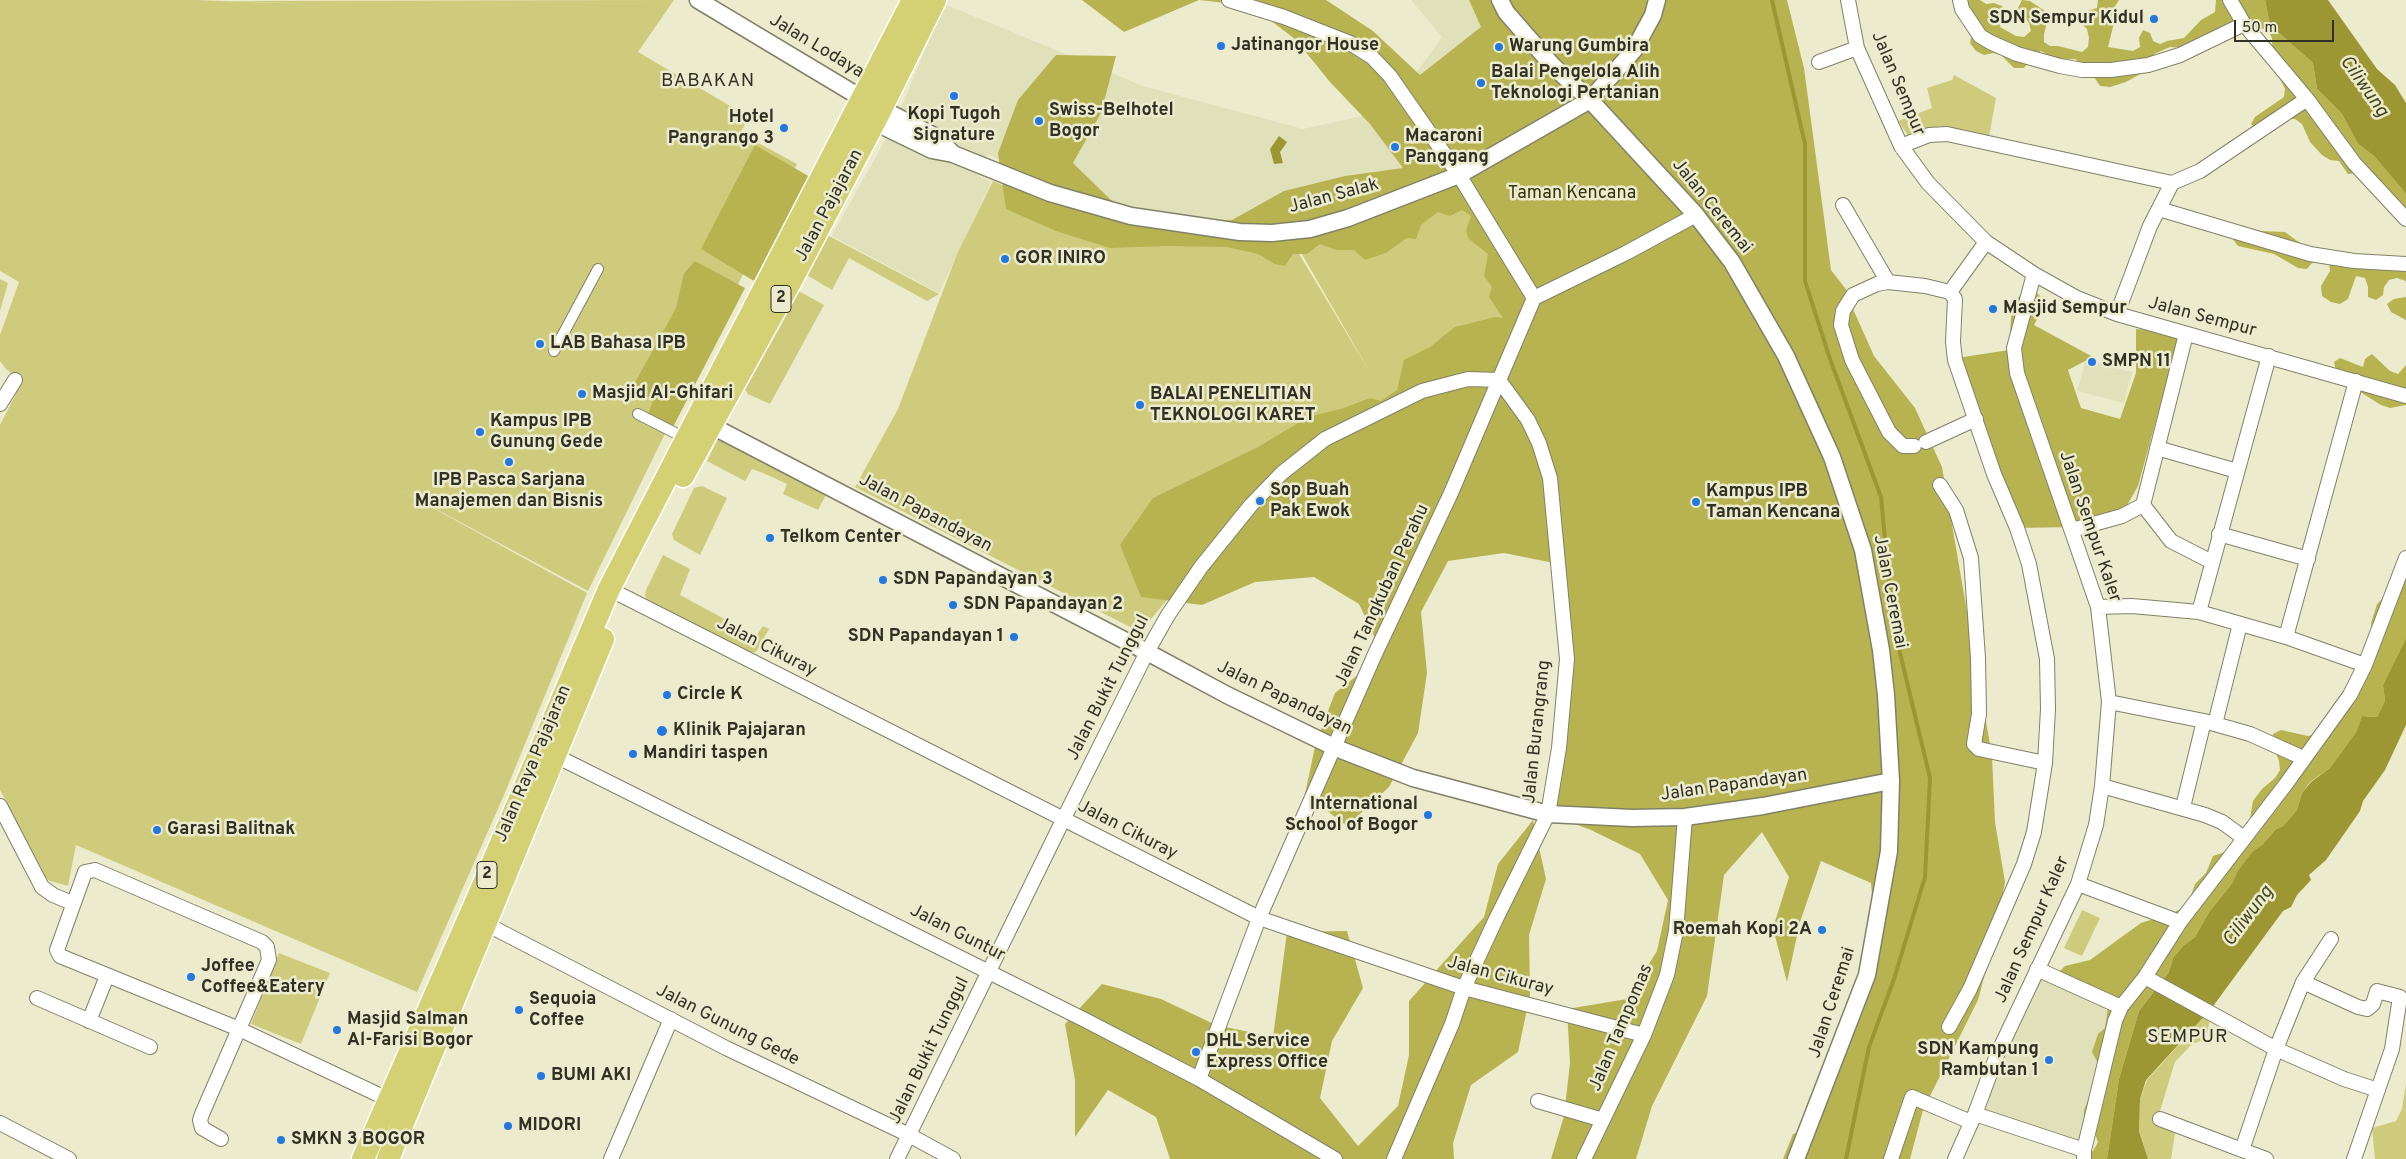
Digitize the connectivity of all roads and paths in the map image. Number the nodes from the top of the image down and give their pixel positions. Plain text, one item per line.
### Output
1 (697, 0) edge
2 (913, 0) edge
3 (936, 0) edge
4 (1229, 0) edge
5 (1500, 0) edge
6 (1657, 0) edge
7 (1848, 0) edge
8 (1960, 0) edge
9 (2230, 0) edge
10 (2244, 24) junction
11 (1857, 48) junction
12 (1819, 62) dead end
13 (2307, 99) junction
14 (1590, 100) junction
15 (869, 111) junction
16 (1901, 146) junction
17 (1459, 175) junction
18 (2172, 183) junction
19 (1843, 205) dead end
20 (2159, 209) junction
21 (1696, 215) junction
22 (2406, 219) edge
23 (1986, 242) junction
24 (2406, 264) edge
25 (598, 269) dead end
26 (2034, 274) junction
27 (1888, 282) junction
28 (1950, 292) junction
29 (1534, 298) junction
30 (2117, 314) junction
31 (2186, 334) junction
32 (554, 351) dead end
33 (2270, 356) junction
34 (15, 380) dead end
35 (1499, 380) junction
36 (2356, 381) junction
37 (2406, 396) edge
38 (0, 404) edge
39 (638, 414) dead end
40 (1976, 419) junction
41 (710, 424) junction
42 (685, 438) junction
43 (2157, 448) junction
44 (2237, 471) junction
45 (1940, 485) dead end
46 (2143, 505) junction
47 (2072, 530) junction
48 (2220, 534) junction
49 (2406, 558) edge
50 (2308, 559) junction
51 (2212, 562) junction
52 (615, 592) junction
53 (2098, 607) junction
54 (2199, 612) junction
55 (2240, 624) junction
56 (2286, 637) junction
57 (1147, 652) junction
58 (2365, 665) junction
59 (2109, 702) junction
60 (2210, 722) junction
61 (1336, 748) junction
62 (556, 756) junction
63 (2304, 758) junction
64 (2045, 763) junction
65 (1891, 781) junction
66 (2102, 786) junction
67 (0, 806) edge
68 (2183, 807) junction
69 (1548, 814) junction
70 (1685, 817) junction
71 (1062, 820) junction
72 (2244, 838) junction
73 (2078, 884) junction
74 (72, 903) junction
75 (1259, 918) junction
76 (2180, 922) junction
77 (486, 924) junction
78 (2331, 939) dead end
79 (2037, 969) junction
80 (990, 971) junction
81 (107, 976) junction
82 (2150, 979) junction
83 (2303, 982) junction
84 (1464, 988) junction
85 (37, 998) dead end
86 (2121, 1007) junction
87 (671, 1019) junction
88 (89, 1021) junction
89 (1949, 1027) dead end
90 (239, 1029) junction
91 (1644, 1035) junction
92 (150, 1047) dead end
93 (2276, 1049) junction
94 (1199, 1079) junction
95 (2378, 1090) junction
96 (1538, 1101) dead end
97 (399, 1105) junction
98 (1973, 1118) junction
99 (2160, 1119) dead end
100 (1603, 1120) junction
101 (0, 1123) edge
102 (909, 1135) junction
103 (221, 1139) dead end
104 (2242, 1150) junction
105 (2084, 1154) edge
106 (69, 1159) edge
107 (363, 1159) edge
108 (388, 1159) edge
109 (611, 1159) edge
110 (897, 1159) edge
111 (953, 1159) edge
112 (1335, 1159) edge
113 (1394, 1159) edge
114 (1584, 1159) edge
115 (1796, 1159) edge
116 (1891, 1159) edge
117 (1955, 1159) edge
118 (2266, 1159) edge
119 (2354, 1159) edge

1 - 15 street, Jalan Lodaya
2 - 15 highway, Jalan Pajajaran / 2
3 - 15 highway, Jalan Pajajaran / 2
4 - 17 street
5 - 14 street, Jalan Ceremai
6 - 14 street, Jalan Salak
7 - 11 street, Jalan Sempur
8 - 10 street
9 - 10 street
10 - 13 street
11 - 12 street
11 - 16 street, Jalan Sempur
13 - 18 street
13 - 22 street
14 - 17 street, Jalan Salak
14 - 21 street, Jalan Ceremai
15 - 17 street, Jalan Salak
15 - 41 highway, Jalan Pajajaran / 2
15 - 42 highway, Jalan Pajajaran / 2
16 - 18 street
16 - 23 street, Jalan Sempur
17 - 29 street
18 - 20 street
19 - 27 street
20 - 24 street
20 - 30 street
21 - 29 street
21 - 65 street, Jalan Ceremai
23 - 26 street, Jalan Sempur
23 - 28 street
25 - 32 street
26 - 30 street, Jalan Sempur
26 - 47 street, Jalan Sempur Kaler
27 - 28 street
27 - 40 street
28 - 40 street
29 - 35 street, Jalan Tangkuban Perahu
30 - 31 street, Jalan Sempur
31 - 33 street, Jalan Sempur
31 - 43 street
33 - 36 street, Jalan Sempur
33 - 44 street
34 - 38 street
35 - 57 street, Jalan Bukit Tunggul
35 - 61 street, Jalan Tangkuban Perahu
35 - 69 street, Jalan Burangrang
36 - 37 street, Jalan Sempur
36 - 50 street
39 - 42 street
40 - 64 street
41 - 52 highway, Jalan Pajajaran / 2
41 - 57 street, Jalan Papandayan
42 - 52 highway, Jalan Pajajaran / 2
43 - 44 street
43 - 46 street
44 - 48 street
45 - 64 street
46 - 47 street
46 - 51 street
47 - 53 street, Jalan Sempur Kaler
48 - 50 street
48 - 51 street
49 - 58 street
50 - 56 street
51 - 54 street
52 - 62 highway, Jalan Raya Pajajaran / 2
52 - 71 street, Jalan Cikuray
52 - 97 highway, Jalan Raya Pajajaran / 2
53 - 54 street
53 - 59 street, Jalan Sempur Kaler
54 - 55 street
55 - 56 street
55 - 60 street
56 - 58 street
57 - 61 street, Jalan Papandayan
57 - 71 street, Jalan Bukit Tunggul
58 - 63 street
59 - 60 street
59 - 66 street, Jalan Sempur Kaler
60 - 63 street
60 - 68 street
61 - 69 street, Jalan Papandayan
61 - 75 street, Jalan Tangkuban Perahu
62 - 77 highway, Jalan Raya Pajajaran / 2
62 - 80 street, Jalan Guntur
63 - 72 street
64 - 89 street
65 - 70 street, Jalan Papandayan
65 - 115 street, Jalan Ceremai
66 - 68 street
66 - 73 street, Jalan Sempur Kaler
67 - 74 street
68 - 72 street
69 - 70 street, Jalan Papandayan
69 - 84 street, Jalan Burangrang
70 - 91 street, Jalan Tampomas
71 - 75 street, Jalan Cikuray
71 - 80 street, Jalan Bukit Tunggul
72 - 76 street
73 - 76 street
73 - 79 street, Jalan Sempur Kaler
74 - 81 street
74 - 90 street
75 - 84 street, Jalan Cikuray
75 - 94 street, Jalan Tangkuban Perahu
76 - 82 street
77 - 87 street, Jalan Gunung Gede
77 - 97 highway, Jalan Raya Pajajaran / 2
78 - 83 street
79 - 86 street
79 - 98 street, Jalan Sempur Kaler
80 - 94 street, Jalan Guntur
80 - 102 street, Jalan Bukit Tunggul
81 - 88 street
81 - 90 street
82 - 86 street
82 - 93 street
83 - 93 street
83 - 95 street
84 - 91 street, Jalan Cikuray
84 - 113 street, Jalan Burangrang
85 - 88 street
86 - 105 street
87 - 102 street, Jalan Gunung Gede
87 - 109 street
88 - 92 street
90 - 97 street
90 - 103 street
91 - 100 street, Jalan Tampomas
93 - 95 street
93 - 104 street
94 - 112 street, Jalan Guntur
95 - 119 street
96 - 100 street
97 - 107 highway, Jalan Raya Pajajaran / 2
97 - 108 highway, Jalan Raya Pajajaran / 2
98 - 105 street
98 - 116 street
98 - 117 street, Jalan Sempur Kaler
99 - 104 street
100 - 114 street, Jalan Tampomas
101 - 106 street
102 - 110 street, Jalan Bukit Tunggul
102 - 111 street, Jalan Gunung Gede
104 - 118 street

